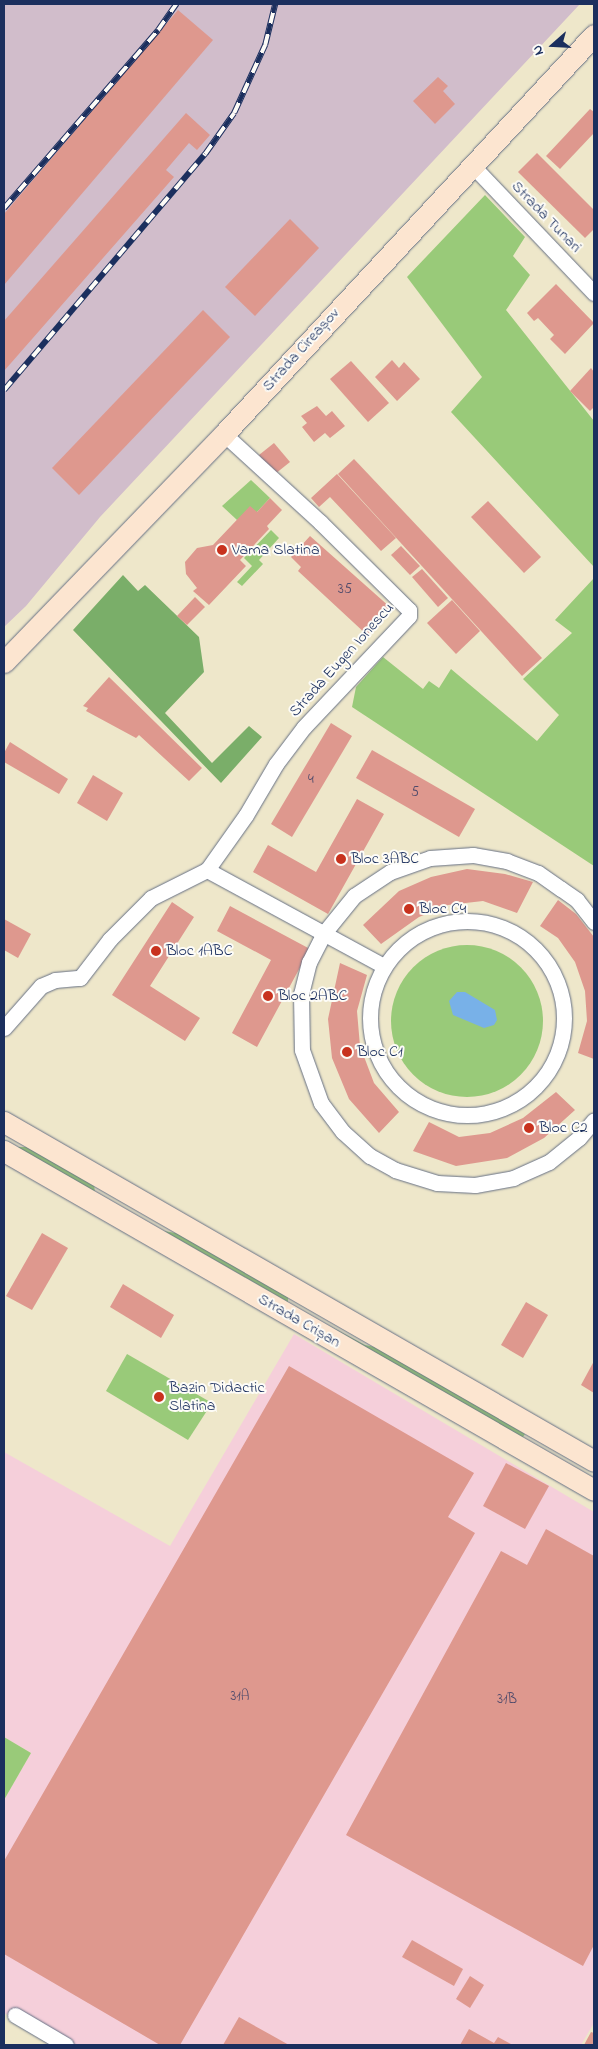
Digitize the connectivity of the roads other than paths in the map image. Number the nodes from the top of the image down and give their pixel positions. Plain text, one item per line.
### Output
1 (594, 35) edge
2 (472, 165) junction
3 (594, 293) edge
4 (224, 434) junction
5 (4, 662) edge
6 (208, 870) junction
7 (594, 922) edge
8 (324, 933) junction
9 (384, 966) junction
10 (4, 1028) edge
11 (594, 1120) edge
12 (4, 1122) edge
13 (4, 1151) edge
14 (594, 1461) edge
15 (594, 1490) edge
16 (15, 2016) dead end
17 (66, 2045) edge

1 - 2 main road, Strada Cireașov
2 - 3 street, Strada Tunari
2 - 4 main road, Strada Cireașov
4 - 5 main road, Strada Cireașov
4 - 6 street, Strada Eugen Ionescu
6 - 8 street
6 - 10 street, Strada Eugen Ionescu
7 - 8 street
8 - 9 street
8 - 11 street
9 - 9 street
12 - 14 main road, Strada Crișan
13 - 15 main road, Strada Crișan
16 - 17 street

